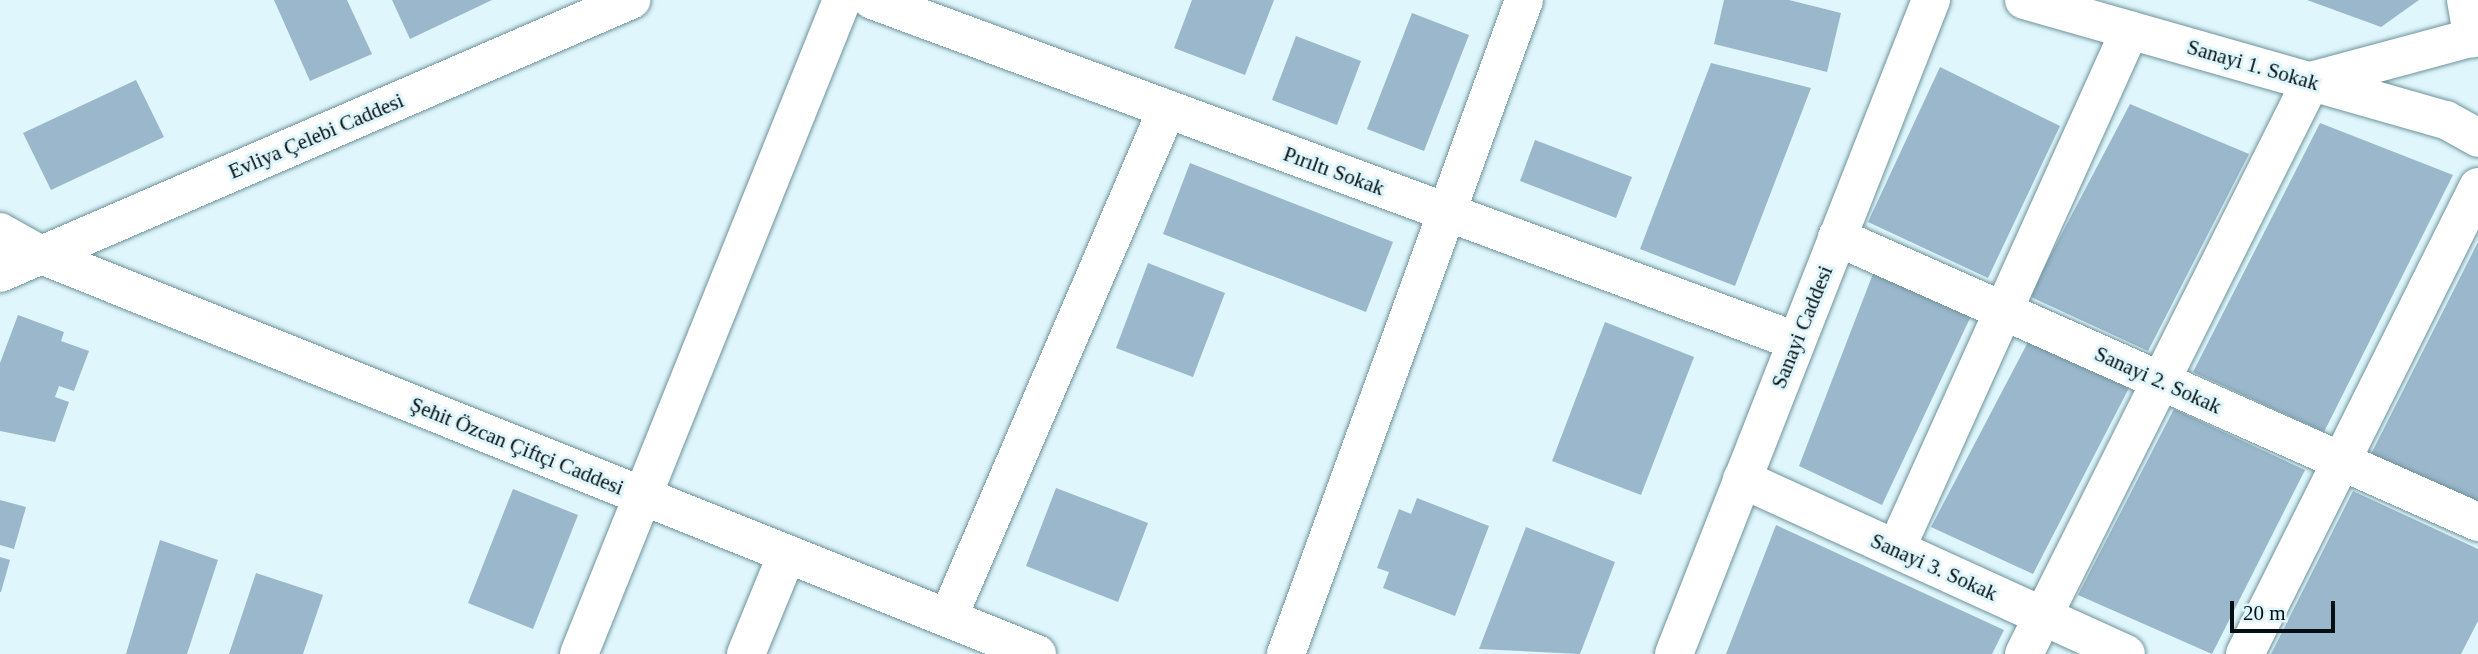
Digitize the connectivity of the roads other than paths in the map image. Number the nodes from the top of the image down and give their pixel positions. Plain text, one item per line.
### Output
1 (842, 0) edge
2 (872, 0) edge
3 (1524, 0) edge
4 (1931, 0) edge
5 (2024, 0) edge
6 (2466, 0) edge
7 (624, 1) edge
8 (2130, 30) junction
9 (2475, 37) edge
10 (2311, 81) junction
11 (1167, 109) junction
12 (2478, 138) edge
13 (2478, 187) edge
14 (1447, 213) junction
15 (0, 233) edge
16 (1837, 237) junction
17 (41, 255) junction
18 (0, 273) edge
19 (2004, 312) junction
20 (1796, 341) junction
21 (2161, 381) junction
22 (2341, 461) junction
23 (1742, 479) junction
24 (642, 496) junction
25 (2478, 522) edge
26 (1895, 549) junction
27 (787, 554) junction
28 (2043, 616) junction
29 (948, 618) junction
30 (579, 654) edge
31 (746, 654) edge
32 (1037, 654) edge
33 (1286, 654) edge
34 (1674, 654) edge
35 (2024, 654) edge
36 (2126, 654) edge
37 (2245, 654) edge

1 - 24 street
2 - 11 street, Pırıltı Sokak
3 - 14 street
4 - 16 street, Sanayi Caddesi
5 - 8 street, Sanayi 1. Sokak
6 - 9 street
7 - 17 street, Evliya Çelebi Caddesi
8 - 10 street, Sanayi 1. Sokak
8 - 19 street
9 - 10 street
10 - 12 street, Sanayi 1. Sokak
10 - 21 street
11 - 14 street, Pırıltı Sokak
11 - 29 street
13 - 22 street
14 - 20 street, Pırıltı Sokak
14 - 33 street
15 - 17 street, Şehit Özcan Çiftçi Caddesi
16 - 19 street, Sanayi 2. Sokak
16 - 20 street, Sanayi Caddesi
17 - 18 street, Evliya Çelebi Caddesi
17 - 24 street, Şehit Özcan Çiftçi Caddesi
19 - 21 street, Sanayi 2. Sokak
19 - 26 street
20 - 23 street, Sanayi Caddesi
21 - 22 street, Sanayi 2. Sokak
21 - 28 street
22 - 25 street, Sanayi 2. Sokak
22 - 37 street
23 - 26 street, Sanayi 3. Sokak
23 - 34 street, Sanayi Caddesi
24 - 27 street, Şehit Özcan Çiftçi Caddesi
24 - 30 street
26 - 28 street, Sanayi 3. Sokak
27 - 29 street, Şehit Özcan Çiftçi Caddesi
27 - 31 street
28 - 35 street
28 - 36 street, Sanayi 3. Sokak
29 - 32 street, Şehit Özcan Çiftçi Caddesi

